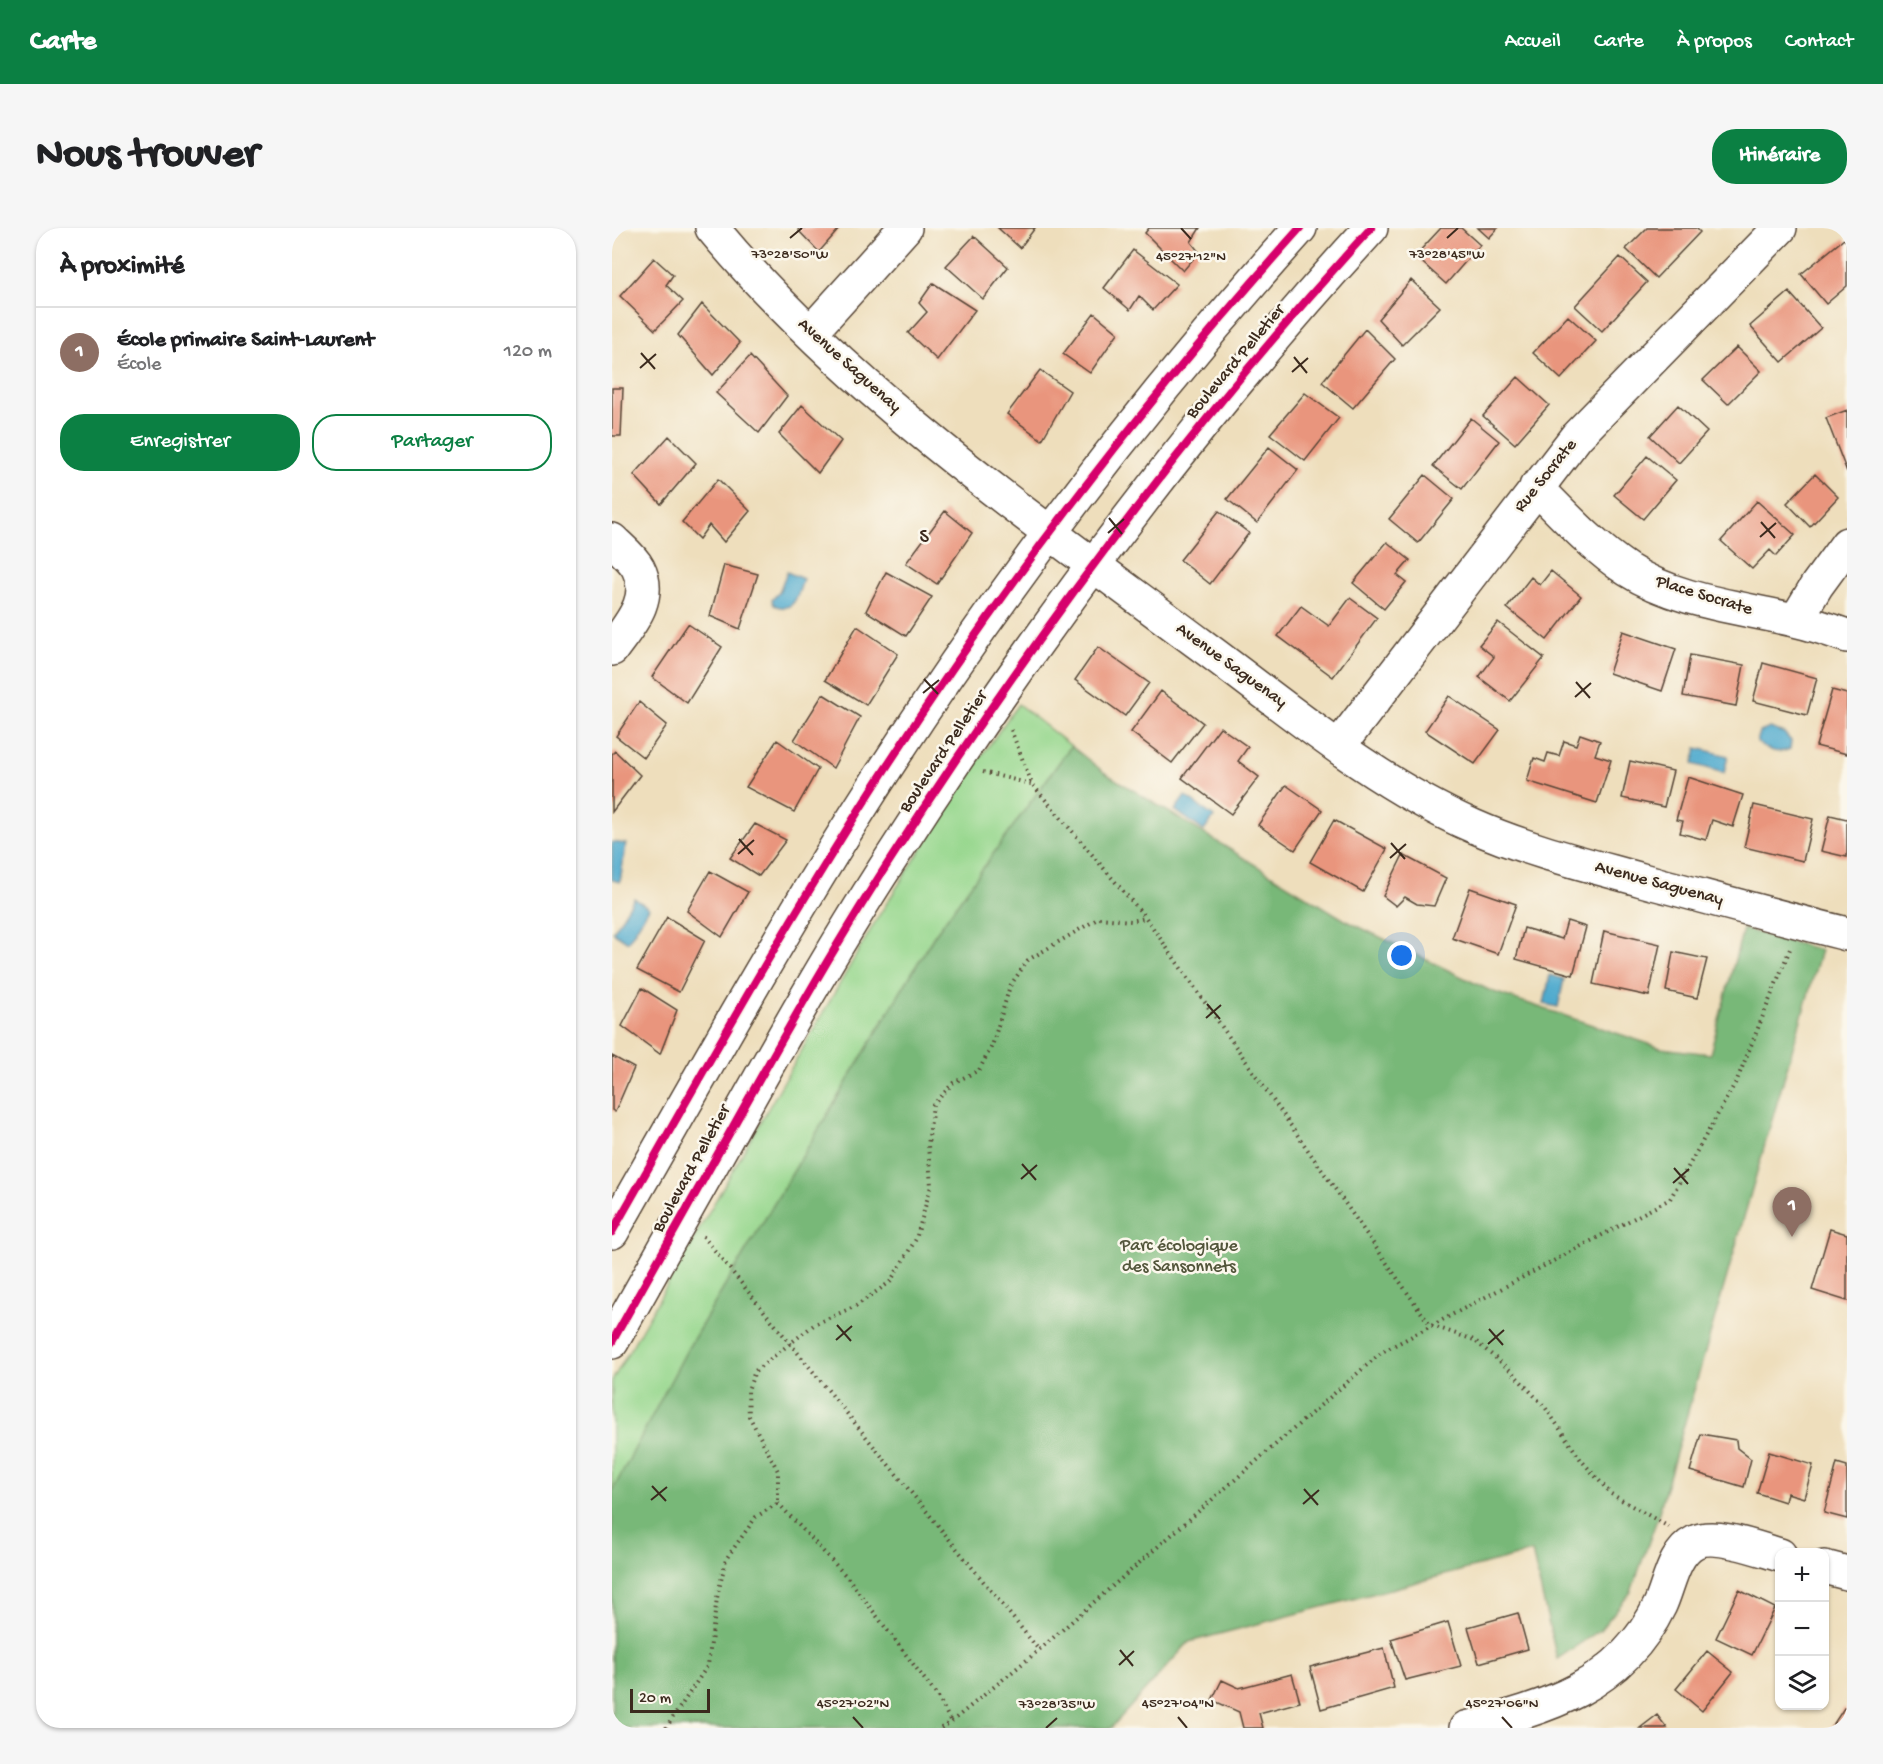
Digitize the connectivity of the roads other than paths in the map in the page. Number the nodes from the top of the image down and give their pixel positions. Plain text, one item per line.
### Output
1 (712, 228) edge
2 (905, 228) edge
3 (1300, 228) edge
4 (1371, 228) edge
5 (1780, 228) edge
6 (811, 332) junction
7 (1536, 487) junction
8 (1050, 533) junction
9 (612, 540) edge
10 (1847, 544) edge
11 (1093, 566) junction
12 (1796, 620) junction
13 (1847, 636) edge
14 (612, 649) edge
15 (1340, 746) junction
16 (1847, 934) edge
17 (612, 1232) edge
18 (612, 1342) edge
19 (1775, 1554) edge
20 (1829, 1569) edge
21 (1847, 1574) edge
22 (1466, 1728) edge

1 - 6 street, Avenue Saguenay
2 - 6 street
3 - 8 street
4 - 11 street, Boulevard Pelletier
5 - 7 street, Rue Socrate
6 - 8 street, Avenue Saguenay
7 - 12 street, Place Socrate
7 - 15 street, Rue Socrate
8 - 11 street, Avenue Saguenay
8 - 17 street
9 - 14 street
10 - 12 street
11 - 15 street, Avenue Saguenay
11 - 18 street, Boulevard Pelletier
12 - 13 street, Place Socrate
15 - 16 street, Avenue Saguenay
19 - 22 street
20 - 21 street

